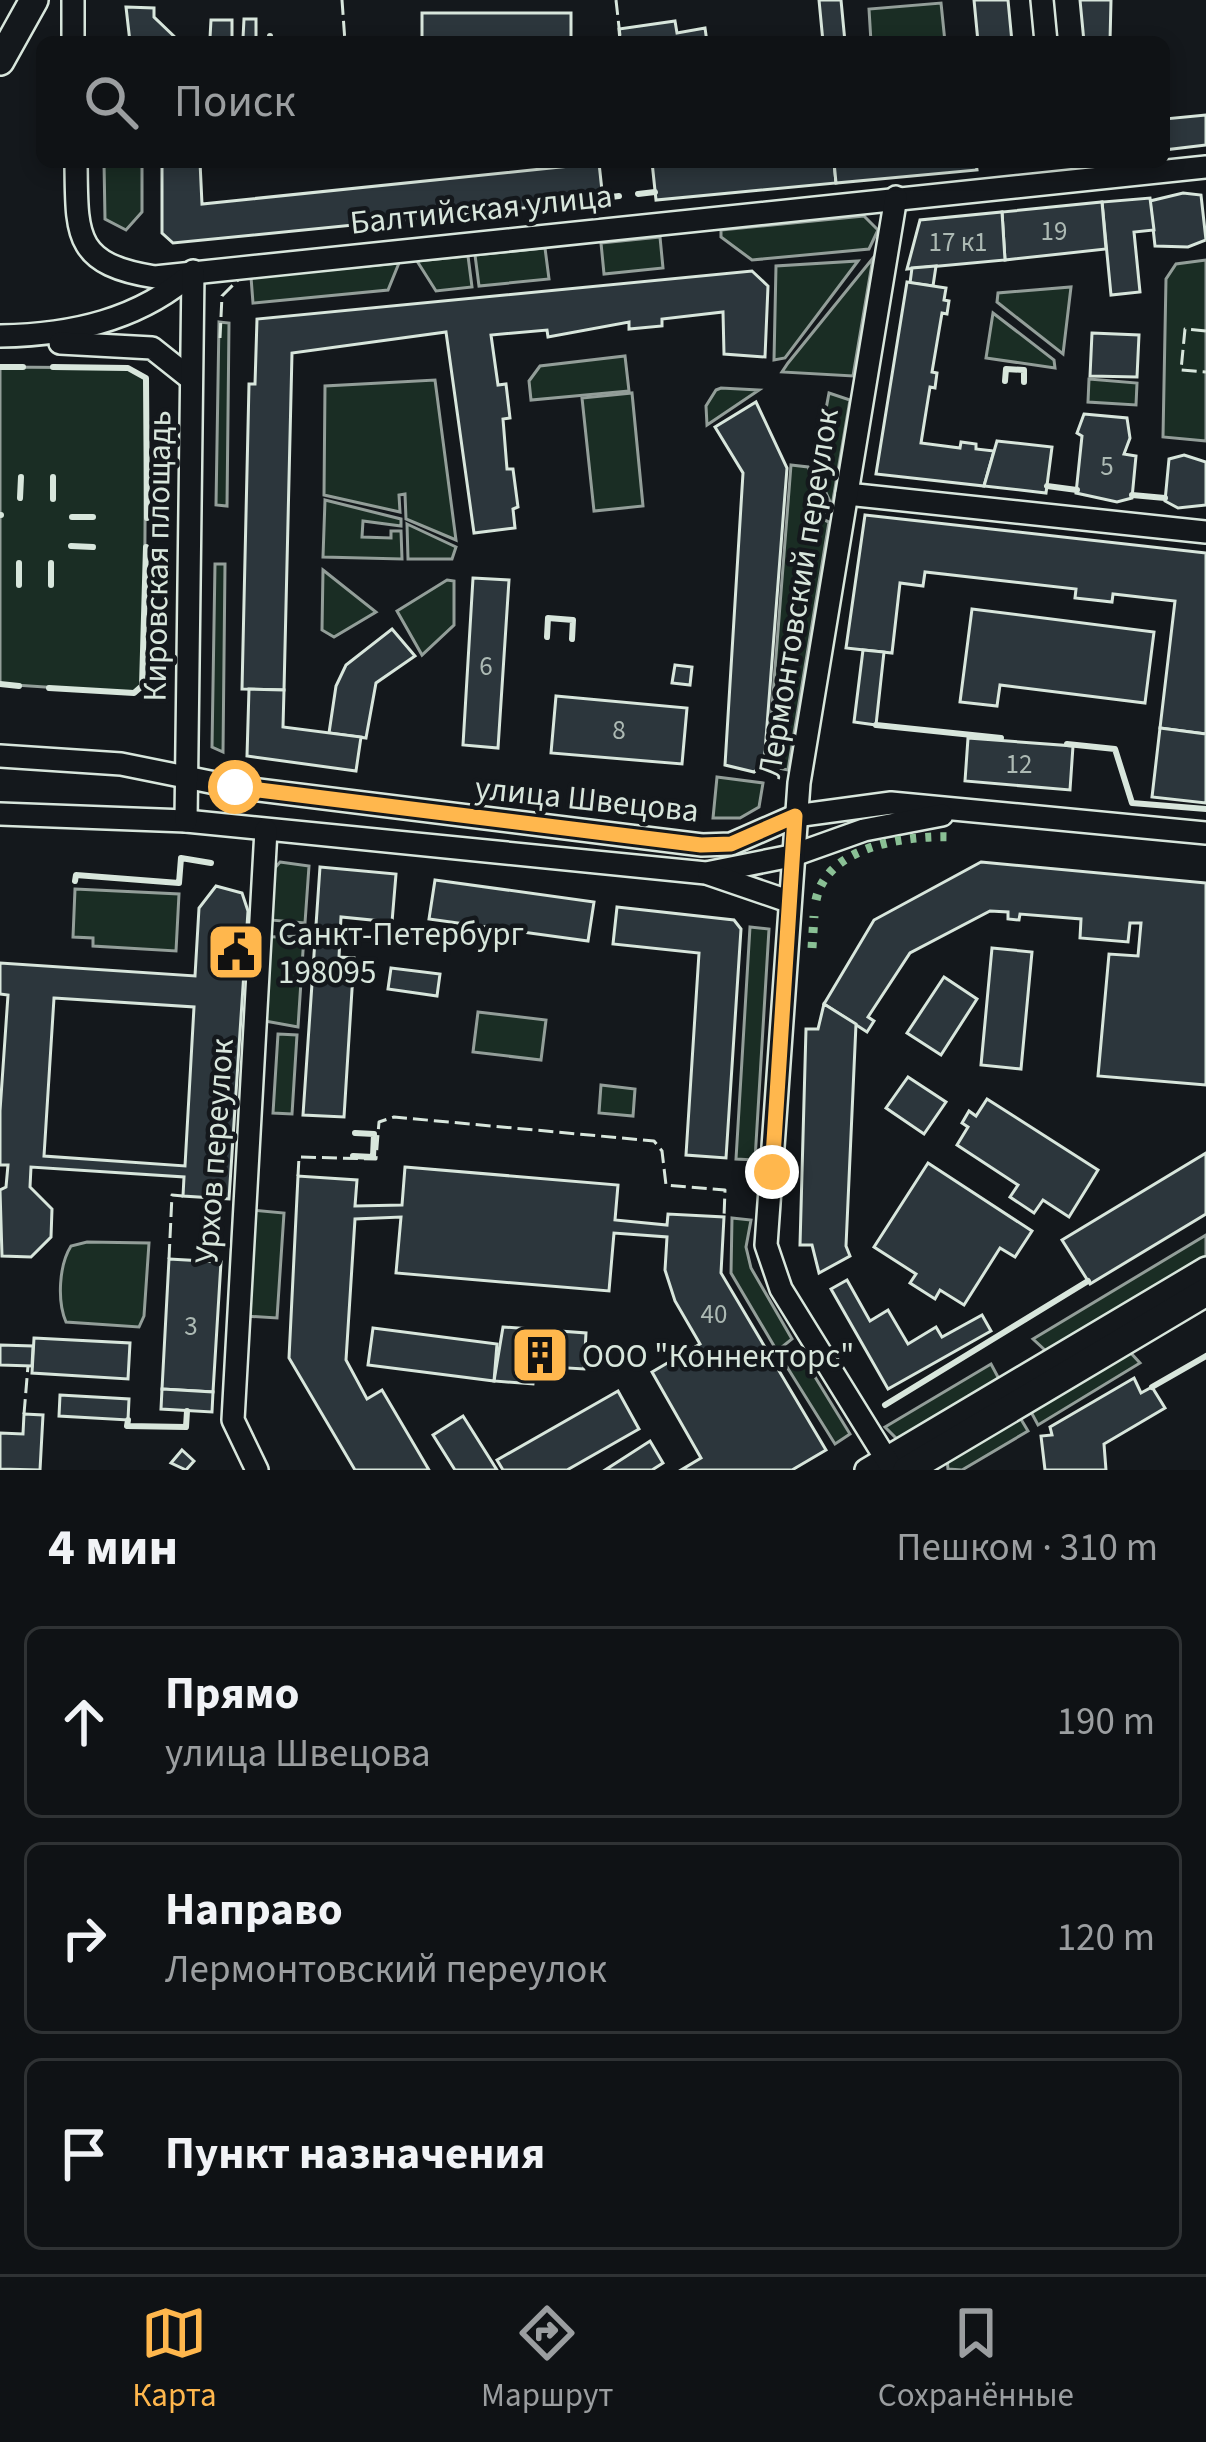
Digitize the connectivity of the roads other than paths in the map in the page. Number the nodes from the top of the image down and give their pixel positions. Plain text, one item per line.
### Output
1 (34, 0) edge
2 (73, 0) edge
3 (1042, 0) edge
4 (74, 36) edge
5 (1045, 36) edge
6 (0, 61) edge
7 (1206, 167) edge
8 (76, 168) edge
9 (1059, 172) edge
10 (896, 197) junction
11 (193, 271) junction
12 (6, 336) edge
13 (191, 380) junction
14 (848, 494) junction
15 (1206, 532) edge
16 (4, 755) edge
17 (187, 780) junction
18 (973, 813) junction
19 (0, 814) edge
20 (795, 816) junction
21 (186, 821) junction
22 (266, 830) junction
23 (1206, 833) edge
24 (791, 856) junction
25 (706, 873) junction
26 (788, 901) junction
27 (1206, 1268) edge
28 (1206, 1292) edge
29 (888, 1467) edge
30 (257, 1470) edge

1 - 6 main road
2 - 4 street
3 - 5 street
7 - 9 street, Балтийская улица
8 - 11 street, Балтийская улица
9 - 10 street, Балтийская улица
10 - 11 street, Балтийская улица
10 - 14 street, Лермонтовский переулок
11 - 12 street, Кировская площадь
11 - 13 street
12 - 13 street, Кировская площадь
13 - 17 street, Кировская площадь
14 - 15 street
14 - 20 street, Лермонтовский переулок
16 - 17 street
17 - 20 street, улица Швецова
17 - 21 street, Кировская площадь
18 - 20 street, улица Швецова
18 - 23 street, улица Швецова
18 - 24 street, улица Швецова
19 - 21 street, улица Швецова
20 - 24 street, Лермонтовский переулок
21 - 22 street, улица Швецова
22 - 25 street, улица Швецова
22 - 30 street, Урхов переулок
24 - 25 street, улица Швецова
24 - 26 street, Лермонтовский переулок
25 - 26 street
26 - 29 street, Лермонтовский переулок
27 - 29 street
28 - 29 main road

